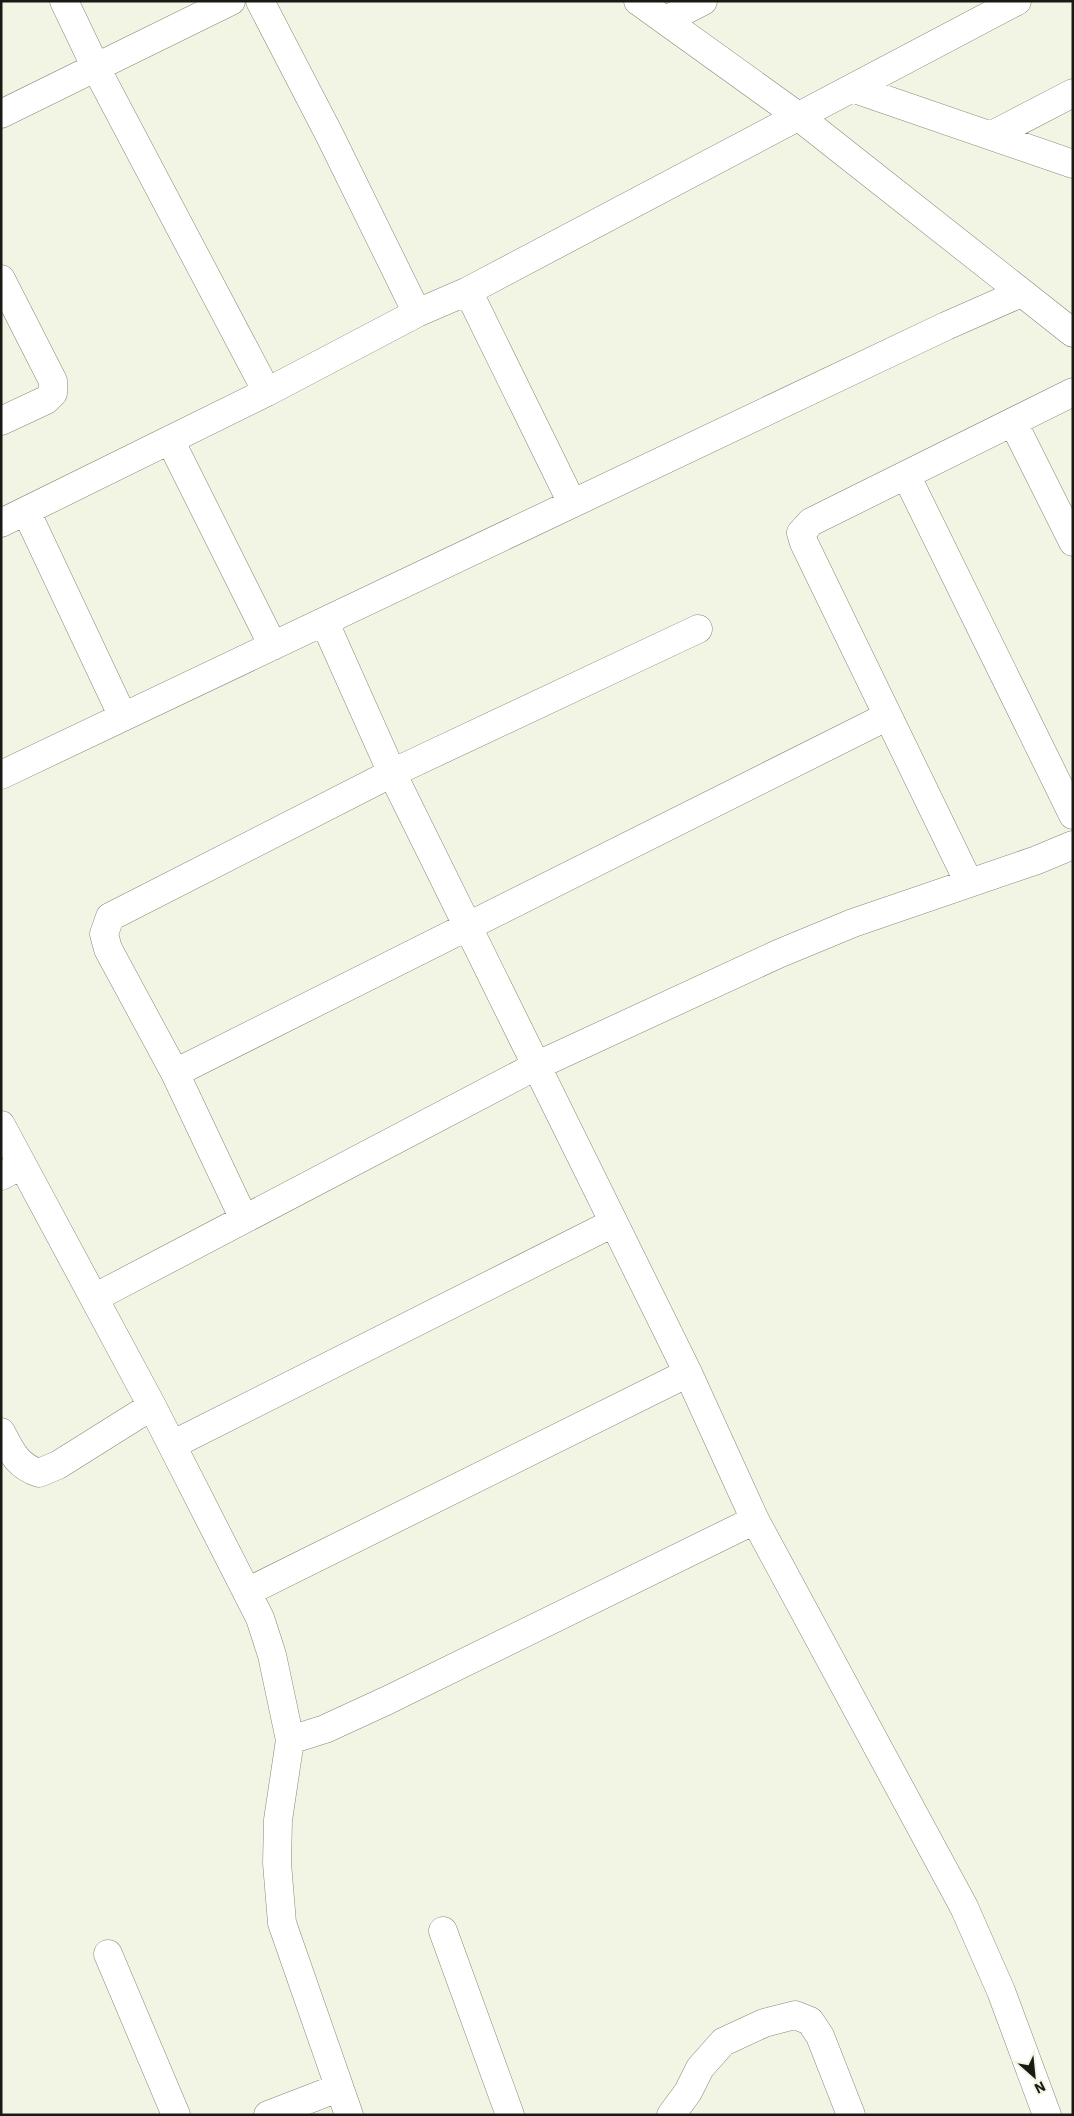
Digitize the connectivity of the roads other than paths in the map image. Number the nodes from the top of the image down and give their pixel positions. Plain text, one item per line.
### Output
1 (64, 1) edge
2 (231, 1) edge
3 (260, 1) edge
4 (638, 1) edge
5 (703, 1) edge
6 (1016, 1) edge
7 (666, 20) junction
8 (96, 68) junction
9 (852, 88) junction
10 (1073, 93) edge
11 (1, 114) edge
12 (798, 116) junction
13 (992, 135) junction
14 (1073, 164) edge
15 (1, 278) edge
16 (468, 291) junction
17 (1022, 293) junction
18 (417, 313) junction
19 (1073, 333) edge
20 (267, 392) junction
21 (1073, 392) edge
22 (1, 422) edge
23 (1012, 422) junction
24 (170, 440) junction
25 (1035, 466) junction
26 (906, 475) junction
27 (1073, 495) edge
28 (572, 502) junction
29 (26, 511) junction
30 (1, 523) edge
31 (1073, 542) edge
32 (325, 623) junction
33 (698, 629) dead end
34 (273, 646) junction
35 (888, 716) junction
36 (123, 718) junction
37 (392, 772) junction
38 (1, 775) edge
39 (1073, 815) edge
40 (1073, 845) edge
41 (969, 883) junction
42 (468, 927) junction
43 (536, 1066) junction
44 (175, 1073) junction
45 (1, 1125) edge
46 (12, 1170) edge
47 (244, 1219) junction
48 (613, 1223) junction
49 (94, 1298) junction
50 (688, 1373) junction
51 (152, 1406) junction
52 (1, 1432) edge
53 (172, 1445) junction
54 (755, 1520) junction
55 (247, 1592) junction
56 (290, 1740) junction
57 (442, 1931) dead end
58 (108, 1954) dead end
59 (338, 2088) junction
60 (681, 2110) edge
61 (176, 2115) edge
62 (268, 2115) edge
63 (349, 2115) edge
64 (510, 2115) edge
65 (851, 2115) edge
66 (1047, 2115) edge

1 - 8 street
2 - 8 street
3 - 18 street
4 - 7 street
5 - 7 street
6 - 9 street
7 - 12 street
8 - 11 street
8 - 20 street
9 - 12 street
9 - 13 street
10 - 13 street
12 - 16 street
12 - 17 street
13 - 14 street
15 - 22 street
16 - 18 street
16 - 28 street
17 - 19 street
17 - 28 street
18 - 20 street
20 - 24 street
21 - 23 street
23 - 25 street
23 - 26 street
24 - 29 street
24 - 34 street
25 - 27 street
25 - 31 street
26 - 35 street
26 - 39 street
28 - 32 street
29 - 30 street
29 - 36 street
32 - 34 street
32 - 37 street
33 - 37 street
34 - 36 street
35 - 41 street
35 - 42 street
36 - 38 street
37 - 42 street
37 - 44 street
40 - 41 street
41 - 43 street
42 - 43 street
42 - 44 street
43 - 47 street
43 - 48 street
44 - 47 street
45 - 46 street
46 - 49 street
47 - 49 street
48 - 50 street
48 - 53 street
49 - 51 street
50 - 54 street
50 - 55 street
51 - 52 street
51 - 53 street
53 - 55 street
54 - 56 street
54 - 66 street
55 - 56 street
56 - 59 street
57 - 64 street
58 - 61 street
59 - 62 street
59 - 63 street
60 - 65 street

